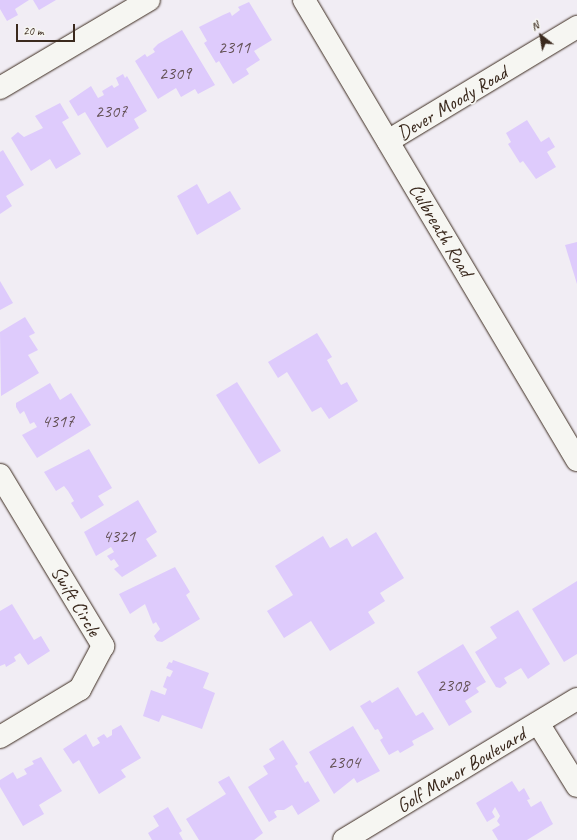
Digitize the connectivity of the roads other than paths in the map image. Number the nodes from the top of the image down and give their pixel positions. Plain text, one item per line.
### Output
1 (149, 0) edge
2 (304, 0) edge
3 (122, 7) edge
4 (577, 27) edge
5 (0, 88) edge
6 (388, 141) junction
7 (577, 460) edge
8 (0, 475) edge
9 (577, 699) edge
10 (538, 723) junction
11 (0, 737) edge
12 (577, 786) edge
13 (344, 840) edge

1 - 3 street
2 - 6 street, Culbreath Road
3 - 5 street
4 - 6 street, Dever Moody Road
6 - 7 street, Culbreath Road
8 - 11 street, Swift Circle
9 - 10 street, Golf Manor Boulevard
10 - 12 street
10 - 13 street, Golf Manor Boulevard

